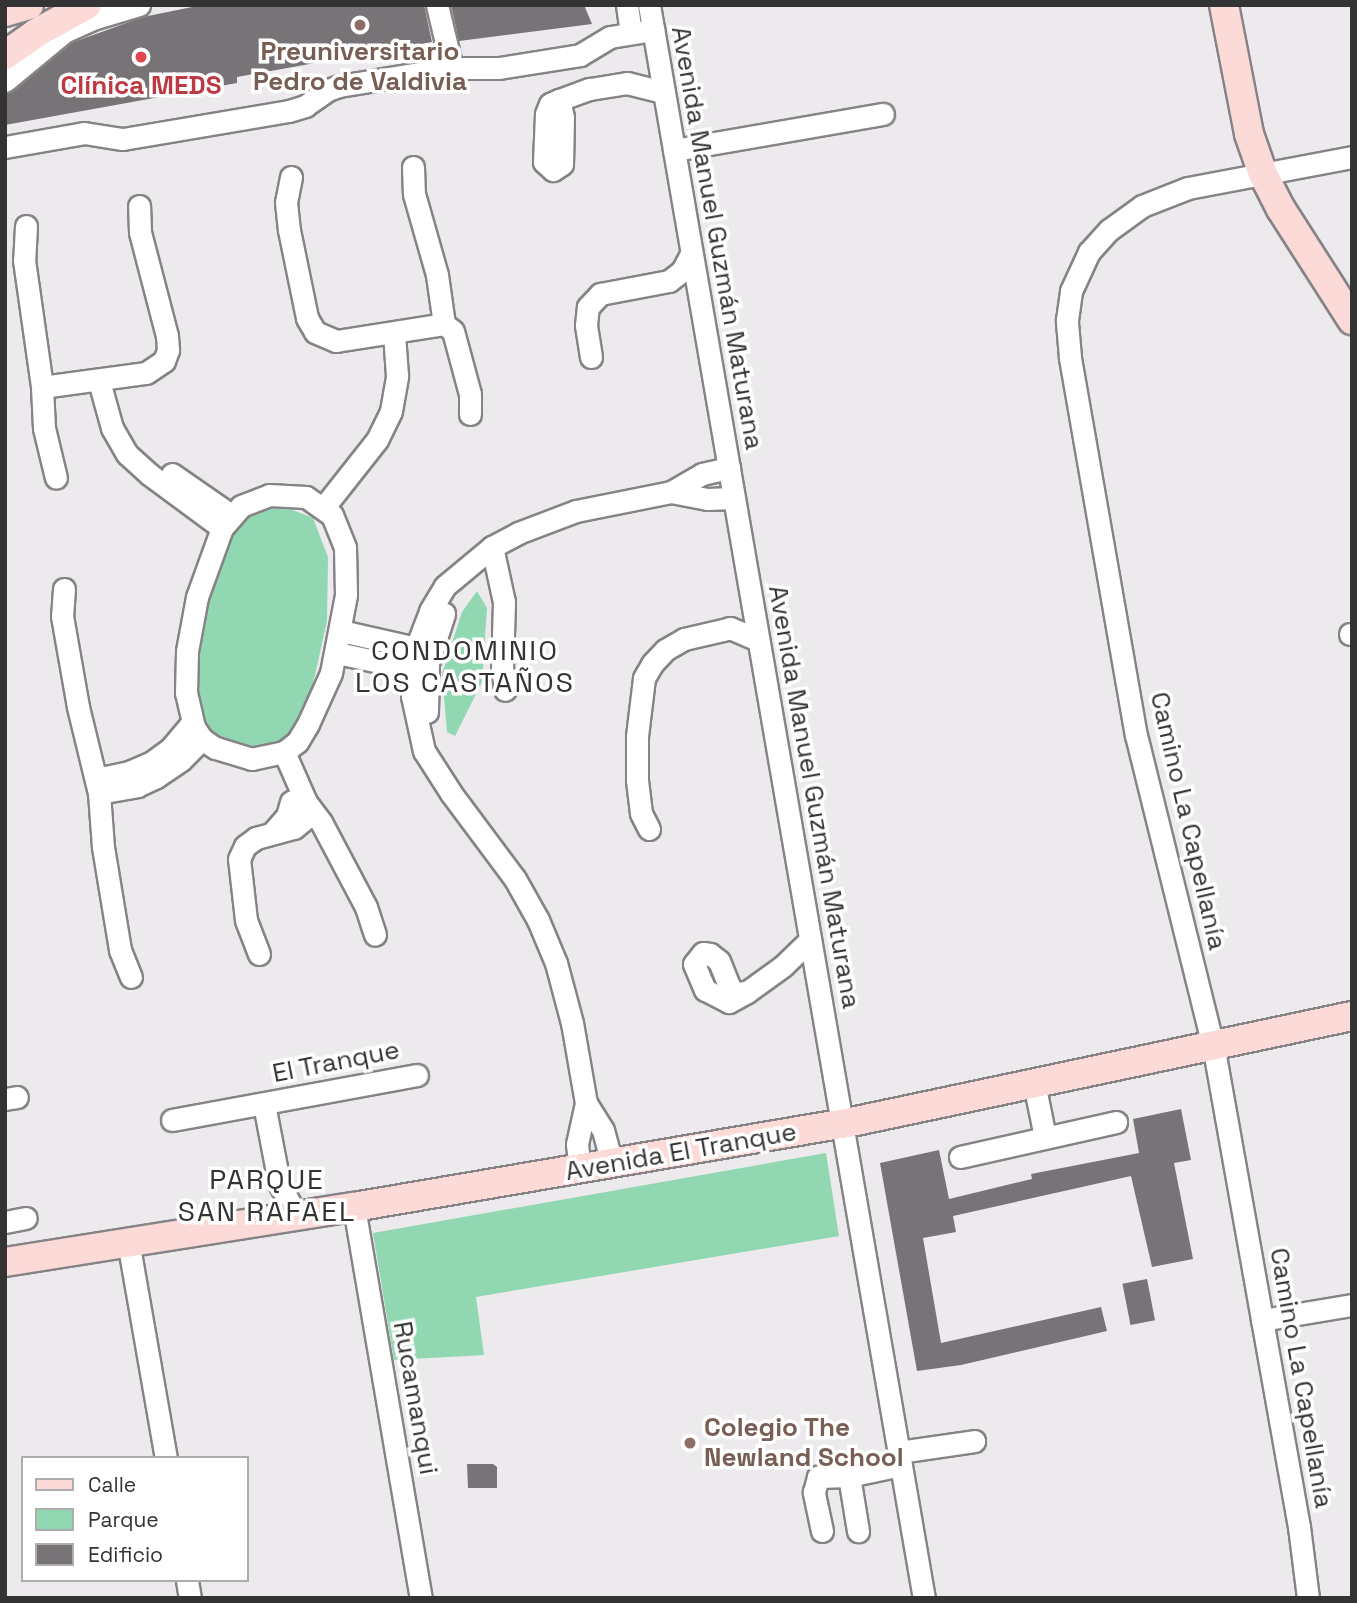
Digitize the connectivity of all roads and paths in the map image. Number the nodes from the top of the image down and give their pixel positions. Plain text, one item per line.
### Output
1 (29, 5) edge
2 (87, 5) edge
3 (139, 5) edge
4 (437, 5) edge
5 (627, 5) edge
6 (649, 5) edge
7 (1224, 5) edge
8 (5, 12) edge
9 (653, 30) junction
10 (631, 33) junction
11 (9, 56) edge
12 (657, 56) junction
13 (452, 68) junction
14 (5, 81) edge
15 (627, 83) junction
16 (664, 92) junction
17 (559, 100) dead end
18 (883, 114) dead end
19 (5, 147) edge
20 (674, 150) junction
21 (1352, 157) edge
22 (413, 167) dead end
23 (1263, 174) junction
24 (291, 177) dead end
25 (139, 206) dead end
26 (26, 226) dead end
27 (691, 254) junction
28 (663, 284) junction
29 (700, 304) junction
30 (1352, 320) edge
31 (444, 324) junction
32 (387, 334) junction
33 (591, 357) dead end
34 (106, 380) junction
35 (42, 387) junction
36 (470, 414) dead end
37 (729, 468) junction
38 (56, 478) dead end
39 (671, 492) junction
40 (734, 498) junction
41 (319, 503) junction
42 (227, 521) junction
43 (492, 547) junction
44 (64, 589) dead end
45 (752, 605) junction
46 (730, 628) junction
47 (341, 631) junction
48 (758, 639) junction
49 (337, 653) junction
50 (419, 660) junction
51 (505, 690) dead end
52 (197, 731) junction
53 (277, 754) junction
54 (97, 786) junction
55 (300, 809) junction
56 (649, 829) dead end
57 (375, 936) dead end
58 (810, 940) junction
59 (259, 954) dead end
60 (783, 966) junction
61 (816, 970) junction
62 (131, 977) dead end
63 (747, 992) dead end
64 (1352, 1016) edge
65 (1213, 1046) junction
66 (418, 1074) dead end
67 (1034, 1083) junction
68 (586, 1103) junction
69 (264, 1104) junction
70 (172, 1120) dead end
71 (1116, 1122) dead end
72 (842, 1124) junction
73 (1045, 1136) junction
74 (960, 1157) dead end
75 (612, 1164) junction
76 (580, 1169) junction
77 (279, 1183) junction
78 (354, 1207) junction
79 (296, 1215) junction
80 (265, 1220) junction
81 (128, 1241) junction
82 (5, 1262) edge
83 (1352, 1305) edge
84 (1262, 1320) junction
85 (974, 1441) dead end
86 (166, 1456) edge
87 (900, 1459) junction
88 (849, 1476) junction
89 (822, 1531) dead end
90 (858, 1531) dead end
91 (421, 1598) edge
92 (924, 1598) edge
93 (1308, 1598) edge

1 - 8 main road
2 - 11 main road
3 - 14 street
4 - 13 street
5 - 10 street
6 - 9 street, Avenida Manuel Guzmán Maturana
7 - 23 main road
9 - 10 street
9 - 12 street, Avenida Manuel Guzmán Maturana
10 - 13 street
12 - 15 street
12 - 16 street, Avenida Manuel Guzmán Maturana
13 - 19 street
15 - 16 street
15 - 17 street
16 - 20 street, Avenida Manuel Guzmán Maturana
18 - 20 street
20 - 27 street, Avenida Manuel Guzmán Maturana
21 - 23 street, Camino La Capellanía
22 - 31 street
23 - 30 main road
23 - 65 street, Camino La Capellanía
24 - 32 street
25 - 34 street
26 - 35 street
27 - 28 street
27 - 29 street, Avenida Manuel Guzmán Maturana
28 - 29 street
28 - 33 street
29 - 37 street, Avenida Manuel Guzmán Maturana
31 - 32 street
31 - 36 street
32 - 41 street
34 - 35 street
34 - 42 street
35 - 38 street
37 - 39 street
37 - 40 street, Avenida Manuel Guzmán Maturana
39 - 40 street
39 - 43 street
40 - 45 street, Avenida Manuel Guzmán Maturana
41 - 42 street
41 - 47 street
42 - 52 street
43 - 50 street
43 - 51 street
44 - 54 street
45 - 46 street
45 - 48 street, Avenida Manuel Guzmán Maturana
46 - 48 street
46 - 56 street
47 - 49 street
47 - 50 street
48 - 58 street, Avenida Manuel Guzmán Maturana
49 - 50 street
49 - 53 street
50 - 68 street
52 - 53 street
52 - 54 street
53 - 55 street
54 - 62 street
55 - 57 street
55 - 59 street
58 - 60 street
58 - 61 street, Avenida Manuel Guzmán Maturana
60 - 61 street
60 - 63 street
61 - 72 street, Avenida Manuel Guzmán Maturana
64 - 65 main road, Avenida El Tranque
65 - 67 main road, Avenida El Tranque
65 - 84 street, Camino La Capellanía
66 - 69 street, El Tranque
67 - 72 main road, Avenida El Tranque
67 - 73 street
68 - 75 street
68 - 76 street
69 - 70 street, El Tranque
69 - 77 street, El Tranque
71 - 73 street
72 - 75 main road, Avenida El Tranque
72 - 87 street, Avenida Manuel Guzmán Maturana
73 - 74 street
75 - 76 main road, Avenida El Tranque
76 - 78 main road, Avenida El Tranque
77 - 79 street, El Tranque
77 - 80 street
78 - 79 main road, Avenida El Tranque
78 - 91 street, Rucamanqui
79 - 80 main road, Avenida El Tranque
80 - 81 main road, Avenida El Tranque
81 - 82 main road, Avenida El Tranque
81 - 86 street
83 - 84 street
84 - 93 street, Camino La Capellanía
85 - 87 street
87 - 88 street
87 - 92 street, Avenida Manuel Guzmán Maturana
88 - 89 street
88 - 90 street

